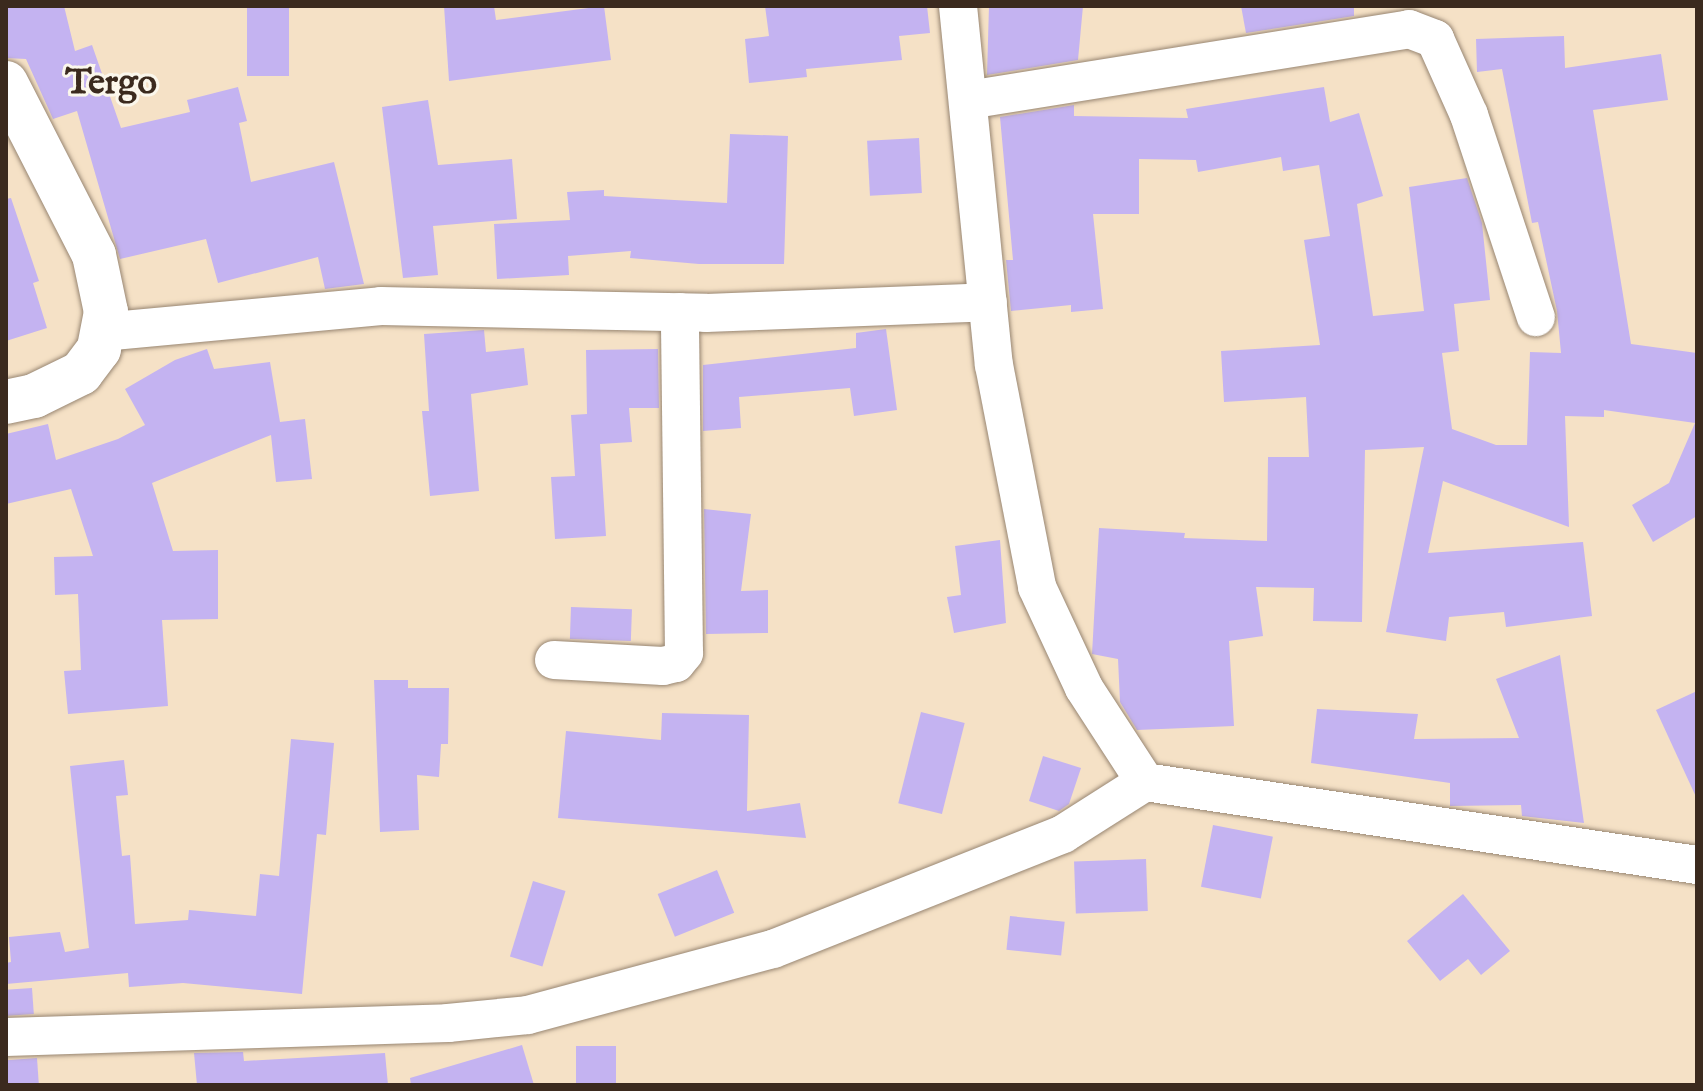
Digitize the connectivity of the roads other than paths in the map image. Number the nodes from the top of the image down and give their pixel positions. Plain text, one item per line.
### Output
1 (958, 6) edge
2 (6, 83) edge
3 (968, 100) junction
4 (988, 302) junction
5 (680, 312) junction
6 (1536, 317) dead end
7 (102, 332) junction
8 (6, 402) edge
9 (554, 660) dead end
10 (1145, 782) junction
11 (1697, 865) edge
12 (6, 1037) edge

1 - 3 street
2 - 7 main road
3 - 4 street
3 - 6 street
4 - 5 street
4 - 10 street
5 - 7 street
5 - 9 street
7 - 8 main road
10 - 11 street
10 - 12 street

